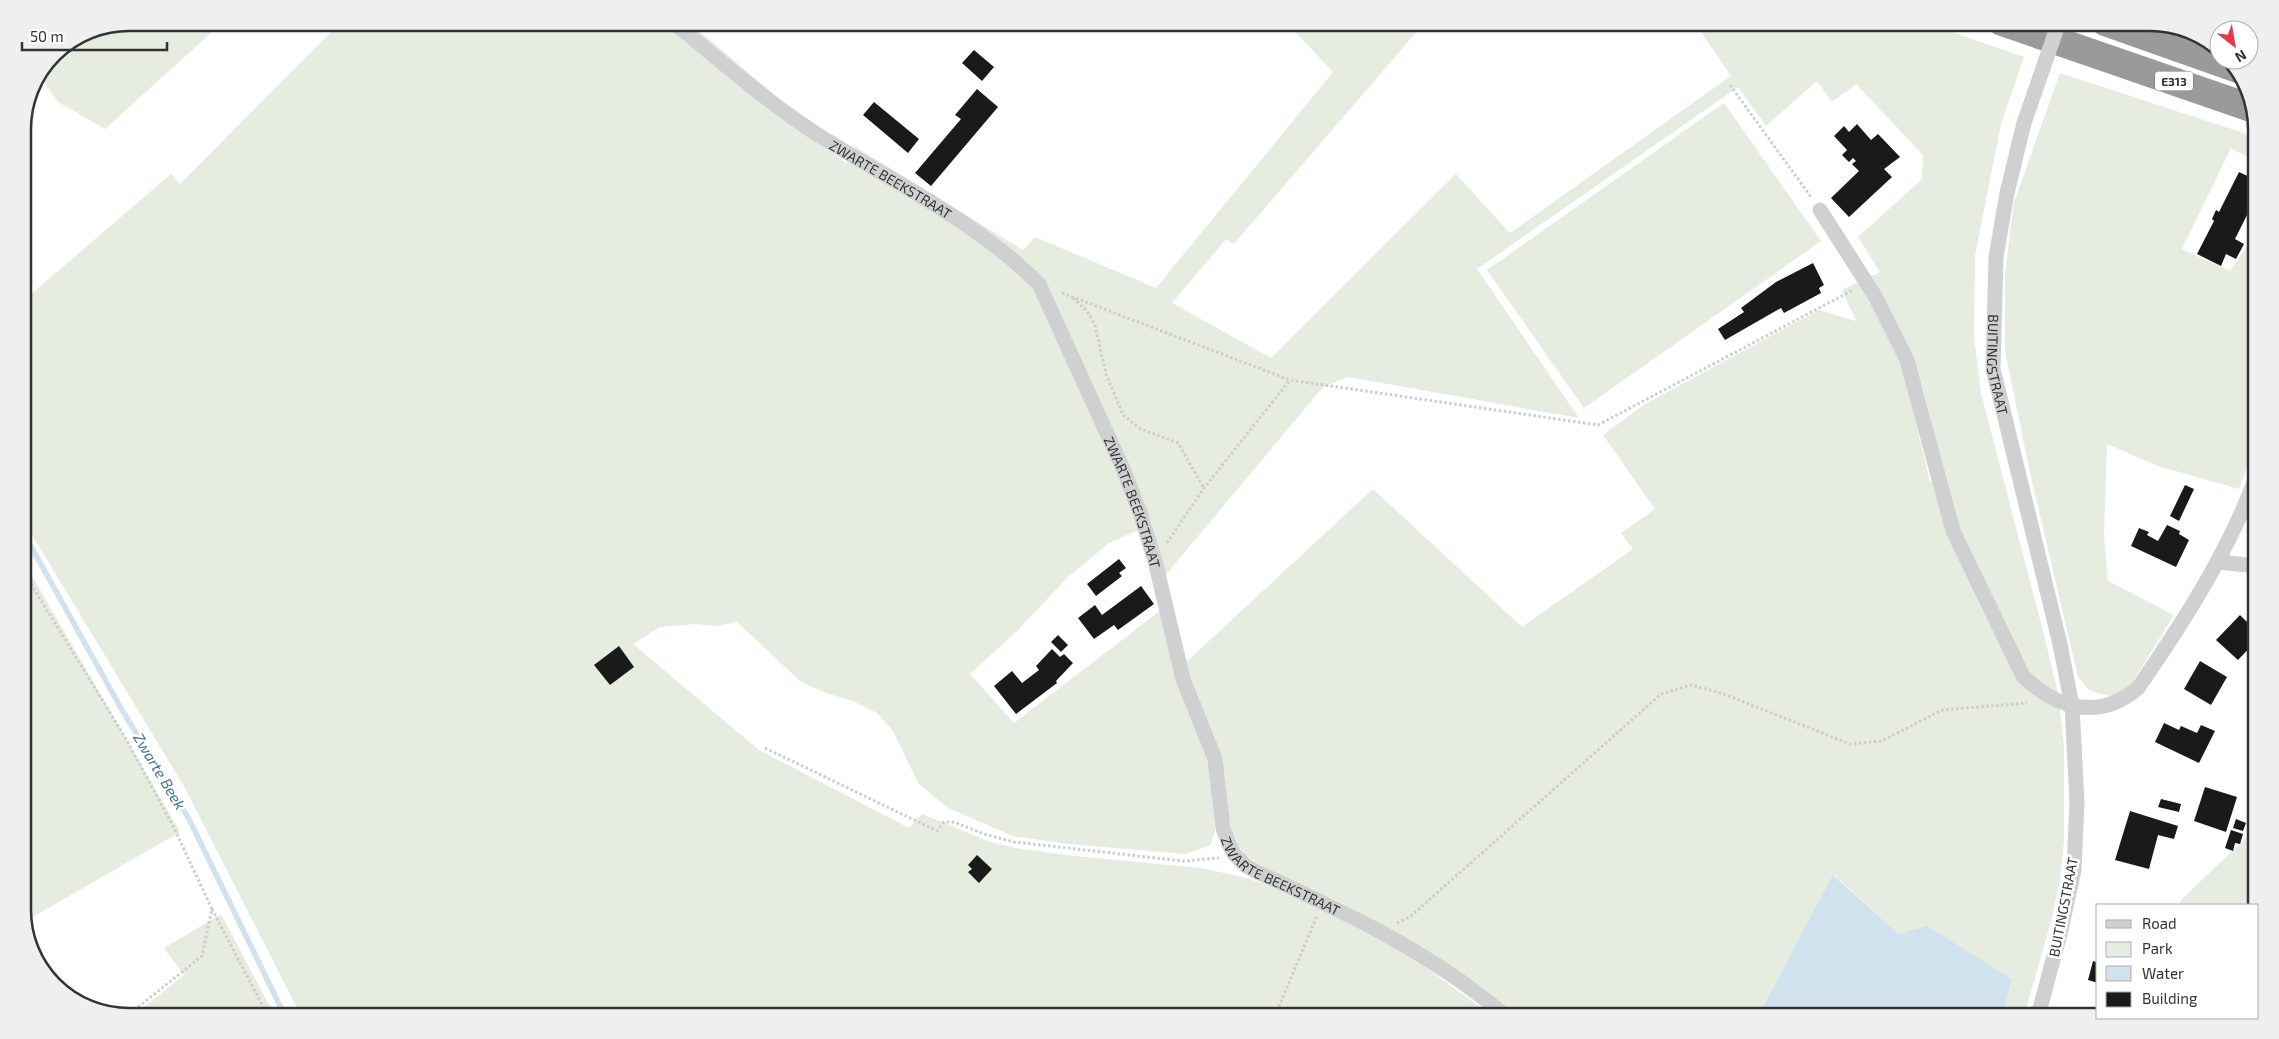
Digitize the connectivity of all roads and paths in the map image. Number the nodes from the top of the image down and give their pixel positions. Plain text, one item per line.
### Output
1 (685, 31) edge
2 (2028, 31) edge
3 (2055, 31) edge
4 (2130, 31) edge
5 (2209, 59) edge
6 (1730, 86) dead end
7 (2245, 106) edge
8 (1820, 210) joint
9 (1866, 282) junction
10 (1039, 284) junction
11 (1071, 296) junction
12 (1290, 380) junction
13 (1204, 488) junction
14 (2248, 495) edge
15 (1155, 561) junction
16 (2219, 562) junction
17 (2248, 565) edge
18 (31, 583) edge
19 (2058, 700) junction
20 (2072, 706) junction
21 (765, 748) dead end
22 (1234, 854) junction
23 (1323, 902) junction
24 (212, 908) junction
25 (1381, 930) junction
26 (137, 1008) edge
27 (264, 1008) edge
28 (1278, 1008) edge
29 (1496, 1008) edge
30 (2040, 1008) edge

1 - 10 street, ZWARTE BEEKSTRAAT
2 - 7 highway, E313
3 - 20 street, BUITINGSTRAAT, bridge
4 - 5 highway, E313
6 - 8 path
8 - 9 street
9 - 12 path
9 - 19 street
10 - 11 path
10 - 15 street, ZWARTE BEEKSTRAAT
11 - 12 path
11 - 13 path
12 - 13 path
13 - 15 path
14 - 16 street
15 - 22 street, ZWARTE BEEKSTRAAT
16 - 17 street
16 - 20 street
18 - 24 path
19 - 20 street
19 - 25 path
20 - 30 street, BUITINGSTRAAT
21 - 22 path
22 - 23 street, ZWARTE BEEKSTRAAT
23 - 25 street, ZWARTE BEEKSTRAAT
23 - 28 path
24 - 26 path
24 - 27 path
25 - 29 street, ZWARTE BEEKSTRAAT

